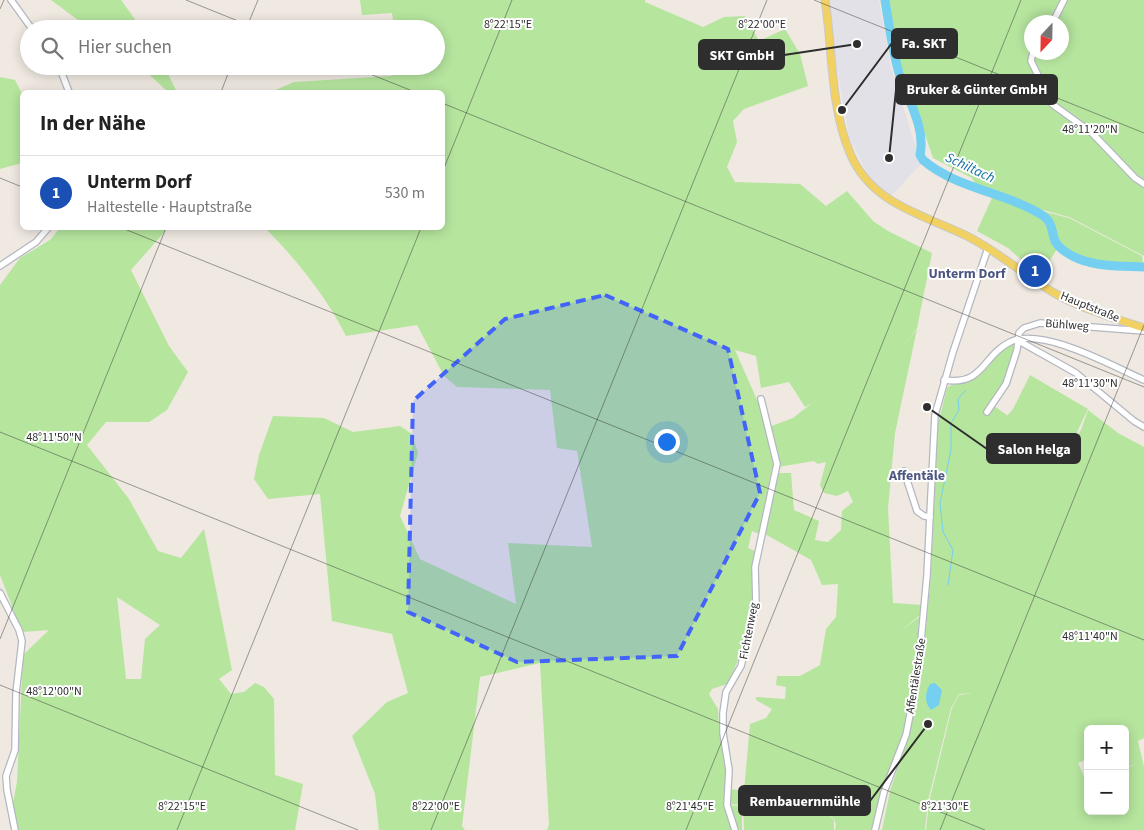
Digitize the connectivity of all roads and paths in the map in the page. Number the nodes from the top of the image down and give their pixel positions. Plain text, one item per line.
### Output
1 (11, 0) edge
2 (1064, 0) edge
3 (825, 2) edge
4 (1056, 15) edge
5 (25, 20) edge
6 (1031, 60) edge
7 (62, 75) edge
8 (68, 90) edge
9 (1144, 184) edge
10 (46, 230) edge
11 (988, 248) junction
12 (0, 266) edge
13 (1144, 330) edge
14 (1017, 340) junction
15 (944, 380) junction
16 (1144, 380) edge
17 (761, 399) dead end
18 (987, 412) dead end
19 (1144, 426) edge
20 (904, 471) dead end
21 (930, 517) junction
22 (0, 594) edge
23 (15, 830) edge
24 (735, 830) edge
25 (875, 830) edge

1 - 5 street
2 - 4 street
3 - 11 main road
6 - 9 street
7 - 8 street
10 - 12 street
11 - 13 main road, Hauptstraße
11 - 15 street, Affentälestraße
13 - 14 street, Bühlweg
14 - 15 street, Bühlweg
14 - 16 street
14 - 18 street
14 - 19 street
15 - 21 street, Affentälestraße
17 - 24 street, Fichtenweg
20 - 21 street
21 - 25 street, Affentälestraße
22 - 23 street

